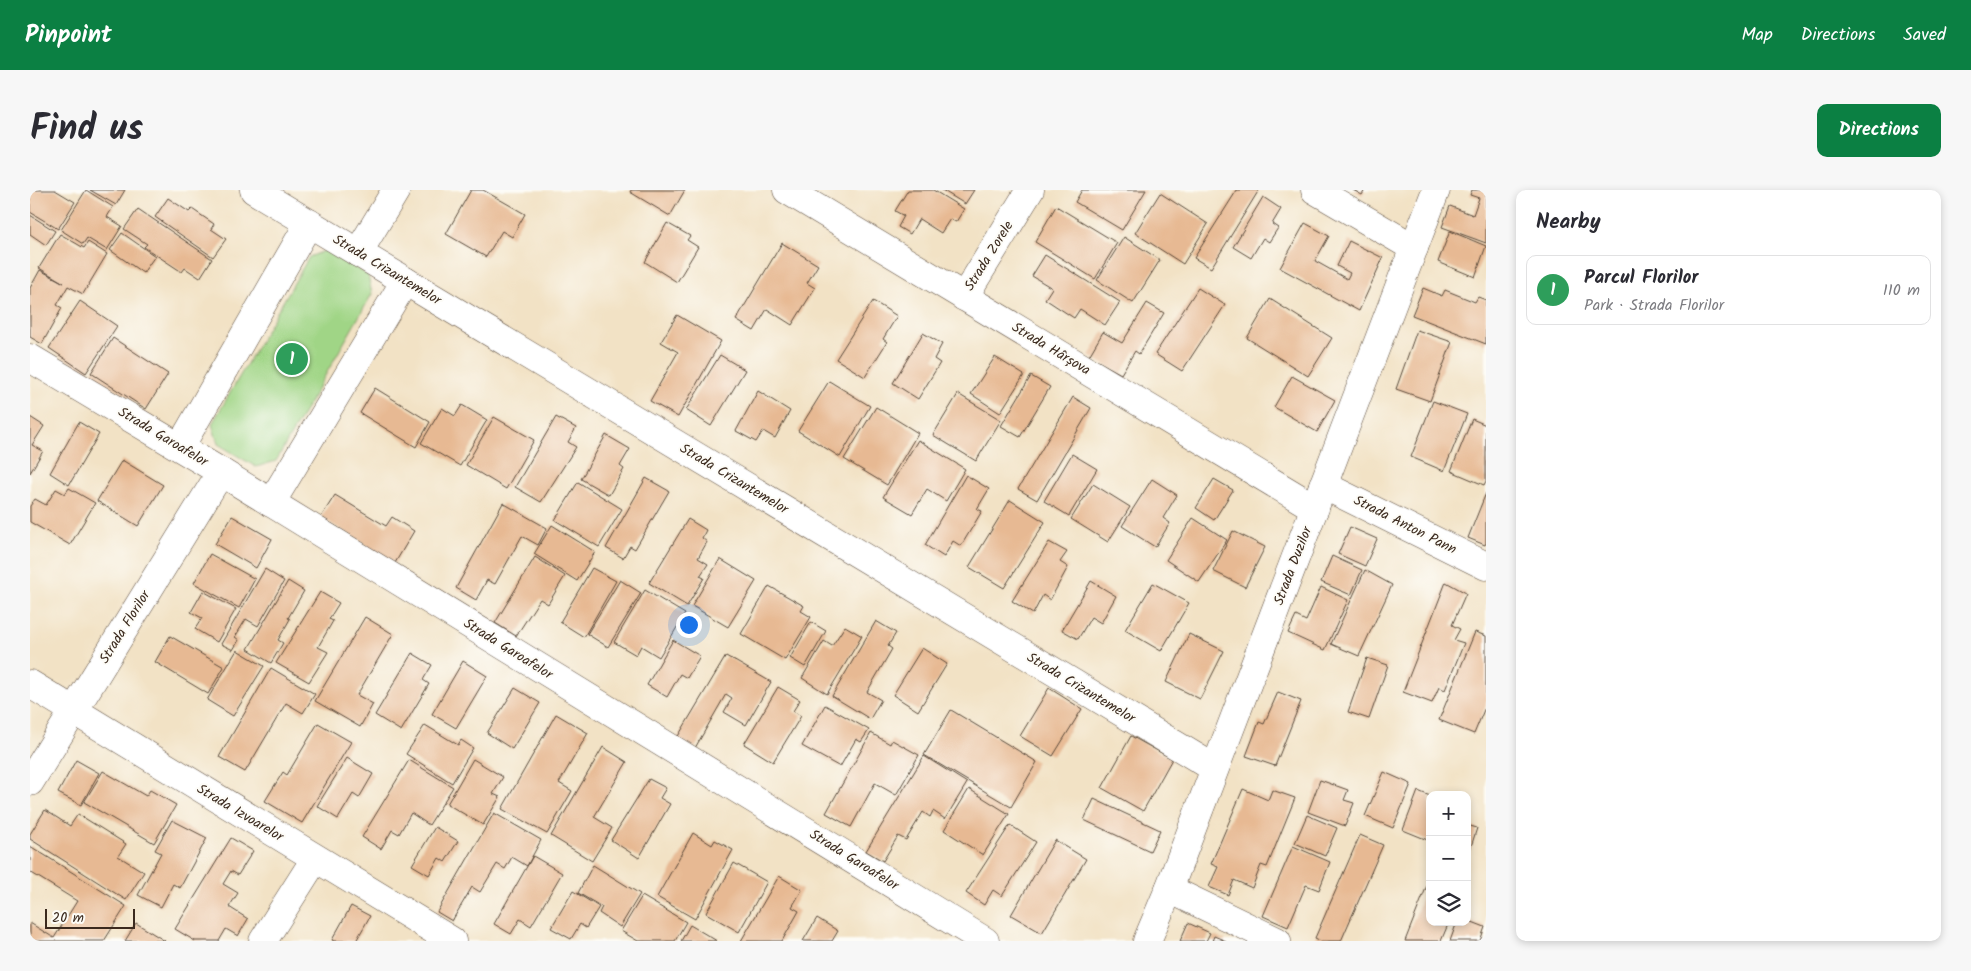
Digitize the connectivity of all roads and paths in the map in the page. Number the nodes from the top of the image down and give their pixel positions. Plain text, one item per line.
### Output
1 (254, 190) edge
2 (396, 190) edge
3 (787, 190) edge
4 (1030, 190) edge
5 (1316, 190) edge
6 (1436, 190) edge
7 (309, 223) junction
8 (1414, 248) junction
9 (358, 253) junction
10 (405, 281) junction
11 (964, 297) junction
12 (30, 358) edge
13 (180, 447) junction
14 (221, 472) junction
15 (1319, 497) junction
16 (271, 503) junction
17 (1486, 566) edge
18 (30, 684) edge
19 (74, 711) junction
20 (1214, 768) junction
21 (30, 782) edge
22 (315, 859) junction
23 (1169, 889) junction
24 (264, 941) edge
25 (452, 941) edge
26 (985, 941) edge
27 (1147, 941) edge
28 (1277, 941) edge

1 - 7 street, Strada Crizantemelor
2 - 9 street
3 - 11 street, Strada Hârșova
4 - 11 street, Strada Zorele
5 - 8 street
6 - 8 street, Strada Duzilor
7 - 9 street, Strada Crizantemelor
7 - 13 street
8 - 15 street, Strada Duzilor
9 - 10 street, Strada Crizantemelor
10 - 16 street
10 - 20 street, Strada Crizantemelor
11 - 15 street, Strada Hârșova
12 - 13 street, Strada Garoafelor
13 - 14 street, Strada Garoafelor
14 - 16 street, Strada Garoafelor
14 - 19 street, Strada Florilor
15 - 17 street, Strada Anton Pann
15 - 20 street, Strada Duzilor
16 - 26 street, Strada Garoafelor
18 - 19 street, Strada Izvoarelor
19 - 21 street, Strada Florilor
19 - 22 street, Strada Izvoarelor
20 - 23 street, Strada Duzilor
22 - 24 street
22 - 25 street, Strada Izvoarelor
23 - 27 street, Strada Duzilor
23 - 28 street

